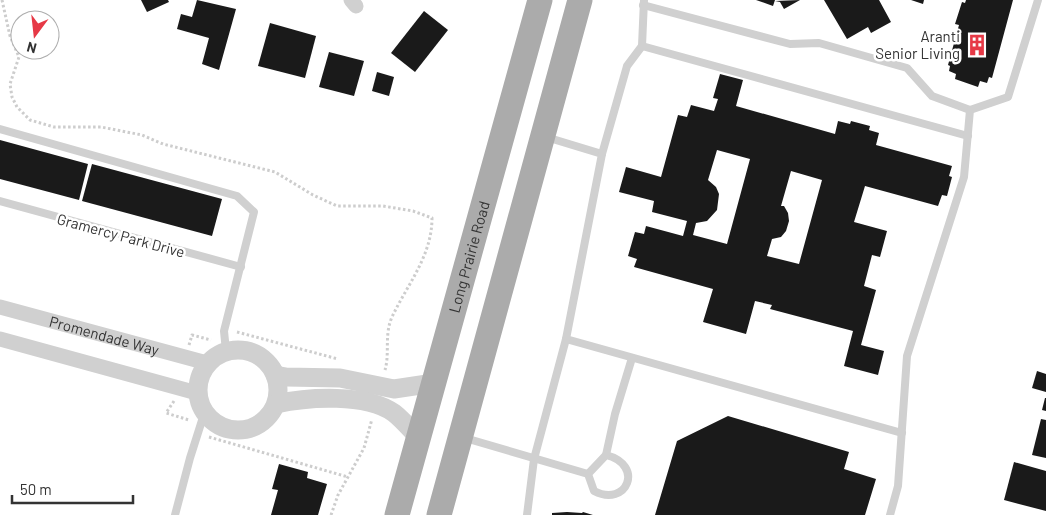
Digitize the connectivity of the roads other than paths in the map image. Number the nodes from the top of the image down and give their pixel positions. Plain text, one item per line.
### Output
1 (540, 0) edge
2 (580, 0) edge
3 (1038, 0) edge
4 (643, 3) edge
5 (642, 46) junction
6 (970, 110) junction
7 (506, 125) junction
8 (0, 129) edge
9 (543, 136) junction
10 (968, 136) junction
11 (602, 154) junction
12 (0, 202) edge
13 (241, 268) junction
14 (0, 307) edge
15 (0, 339) edge
16 (566, 339) junction
17 (218, 346) junction
18 (632, 358) junction
19 (207, 363) junction
20 (275, 375) junction
21 (434, 383) junction
22 (197, 393) junction
23 (276, 404) junction
24 (197, 417) junction
25 (902, 433) junction
26 (460, 436) junction
27 (419, 438) junction
28 (606, 455) junction
29 (534, 459) junction
30 (588, 474) junction
31 (175, 515) edge
32 (397, 515) edge
33 (439, 515) edge
34 (527, 515) edge
35 (890, 515) edge

1 - 7 main road, Long Prairie Road
2 - 9 main road
3 - 6 lane
4 - 5 lane
4 - 6 lane
5 - 10 lane
5 - 11 lane
6 - 10 lane
7 - 9 main road
7 - 21 main road, Long Prairie Road
8 - 13 lane
9 - 11 lane
9 - 26 main road
10 - 25 lane
11 - 16 lane
12 - 13 lane, Gramercy Park Drive
13 - 17 lane
14 - 19 street, Promendade Way
15 - 22 street, Promendade Way
16 - 18 lane
16 - 29 lane
17 - 19 street
17 - 20 street
18 - 25 lane
18 - 28 lane
19 - 22 street
20 - 21 street
20 - 23 street
21 - 27 main road, Long Prairie Road
22 - 24 street
23 - 24 street
23 - 27 street
24 - 31 lane
25 - 35 lane
26 - 29 lane
26 - 33 main road
27 - 32 main road, Long Prairie Road
28 - 30 lane
28 - 30 lane
29 - 30 lane
29 - 34 lane

